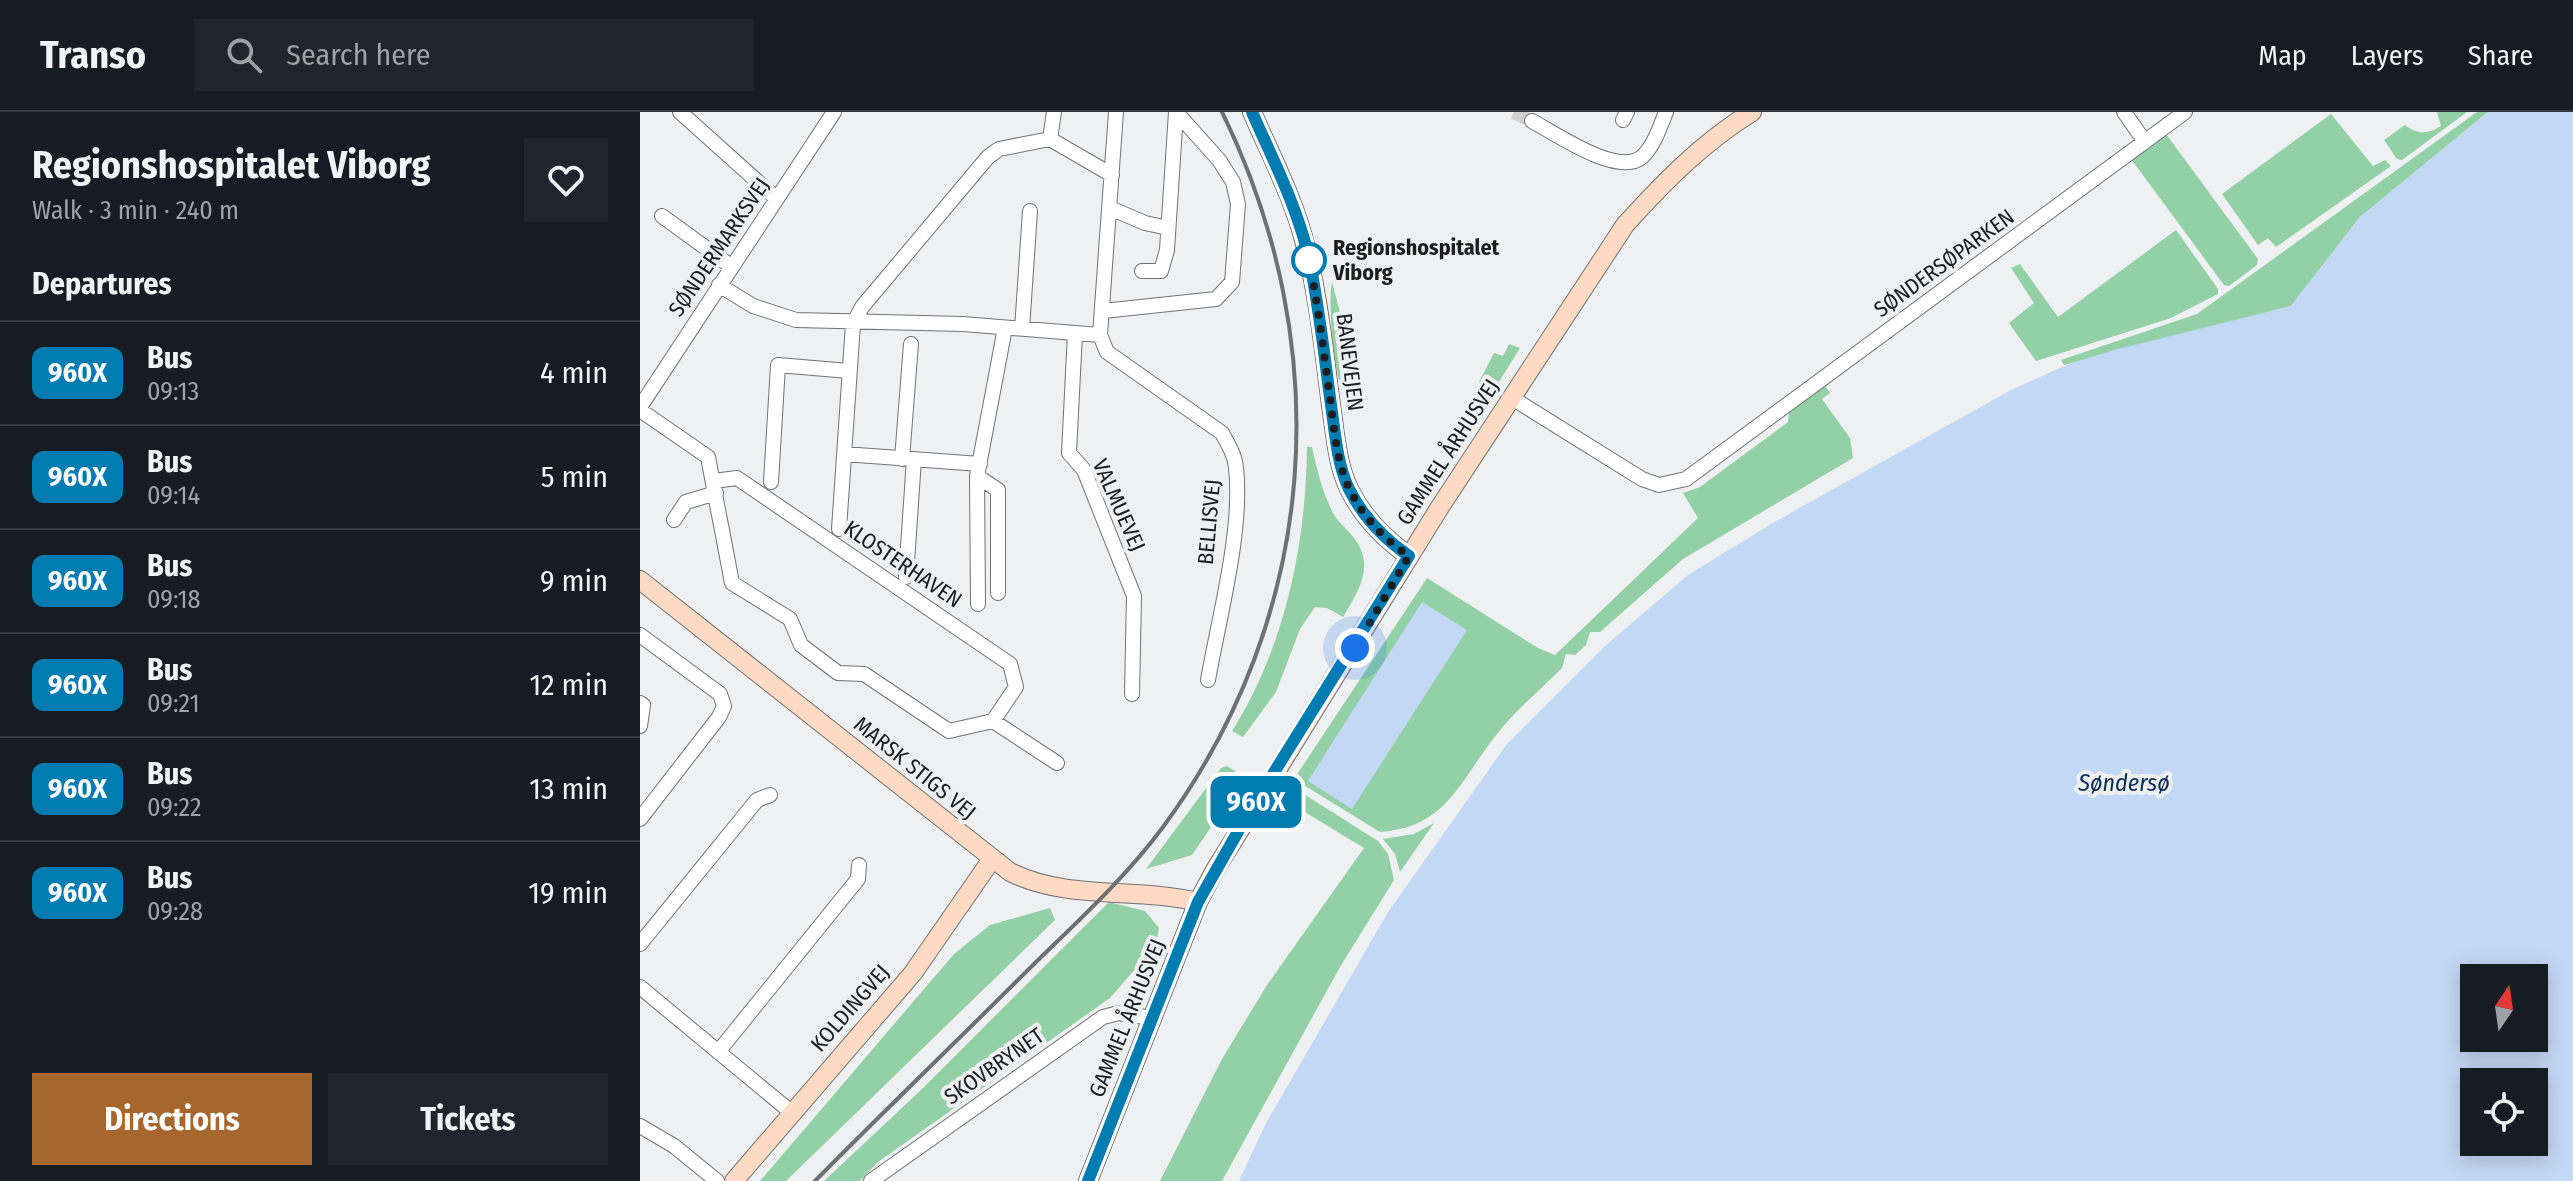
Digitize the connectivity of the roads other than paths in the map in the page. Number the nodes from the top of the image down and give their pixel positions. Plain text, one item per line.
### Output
1 (680, 112) edge
2 (834, 112) edge
3 (1054, 112) edge
4 (1116, 112) edge
5 (1252, 112) edge
6 (1666, 112) edge
7 (1752, 112) edge
8 (2124, 112) edge
9 (2185, 112) edge
10 (1532, 121) tunnel mouth
11 (1050, 139) junction
12 (2145, 142) junction
13 (1112, 175) junction
14 (777, 199) junction
15 (1110, 208) junction
16 (1030, 211) dead end
17 (662, 216) dead end
18 (1168, 228) junction
19 (732, 267) junction
20 (1142, 271) dead end
21 (719, 285) junction
22 (1103, 311) junction
23 (853, 324) junction
24 (1005, 328) junction
25 (1022, 329) junction
26 (1075, 333) junction
27 (1100, 335) junction
28 (911, 344) dead end
29 (849, 371) junction
30 (1512, 398) junction
31 (640, 409) edge
32 (844, 454) junction
33 (908, 459) junction
34 (979, 470) junction
35 (771, 482) dead end
36 (715, 487) junction
37 (674, 520) dead end
38 (839, 529) dead end
39 (1409, 556) junction
40 (906, 577) dead end
41 (640, 580) edge
42 (998, 593) dead end
43 (978, 604) dead end
44 (640, 635) edge
45 (1208, 680) dead end
46 (1132, 694) dead end
47 (640, 703) edge
48 (993, 721) junction
49 (640, 726) edge
50 (1057, 763) dead end
51 (770, 795) dead end
52 (640, 819) edge
53 (992, 859) junction
54 (859, 865) dead end
55 (1198, 902) junction
56 (640, 944) edge
57 (640, 987) edge
58 (1151, 1018) junction
59 (718, 1052) junction
60 (791, 1112) junction
61 (640, 1126) edge
62 (717, 1181) edge
63 (734, 1181) edge
64 (871, 1181) edge
65 (1088, 1181) edge

1 - 14 street
2 - 14 street, SØNDERMARKSVEJ
3 - 11 street
4 - 13 street
5 - 39 street, BANEVEJEN
6 - 10 street
7 - 30 street, GAMMEL ÅRHUSVEJ
8 - 12 street
9 - 12 street, SØNDERSØPARKEN
11 - 13 street
11 - 23 street
12 - 30 street, SØNDERSØPARKEN
13 - 15 street
14 - 19 street, SØNDERMARKSVEJ
15 - 18 street
15 - 22 street
16 - 25 street
17 - 19 street
18 - 20 street
18 - 22 street
19 - 21 street, SØNDERMARKSVEJ
21 - 23 street
21 - 31 street, SØNDERMARKSVEJ
22 - 27 street
23 - 24 street
23 - 29 street
24 - 25 street
24 - 34 street
25 - 26 street
26 - 27 street
26 - 46 street, VALMUEVEJ
27 - 45 street, BELLISVEJ
28 - 33 street
29 - 32 street
29 - 35 street
30 - 39 street, GAMMEL ÅRHUSVEJ
31 - 36 street
32 - 33 street
32 - 38 street
33 - 34 street
33 - 40 street
34 - 42 street
34 - 43 street
36 - 37 street
36 - 48 street
36 - 48 street, KLOSTERHAVEN
39 - 55 street, GAMMEL ÅRHUSVEJ
41 - 53 street, MARSK STIGS VEJ
44 - 52 street
47 - 49 street
48 - 50 street
51 - 56 street
53 - 55 street, MARSK STIGS VEJ
53 - 60 street, KOLDINGVEJ
54 - 59 street
55 - 58 street, GAMMEL ÅRHUSVEJ
57 - 59 street
58 - 64 street, SKOVBRYNET
58 - 65 street, GAMMEL ÅRHUSVEJ
59 - 60 street
60 - 63 street, KOLDINGVEJ
61 - 62 street

